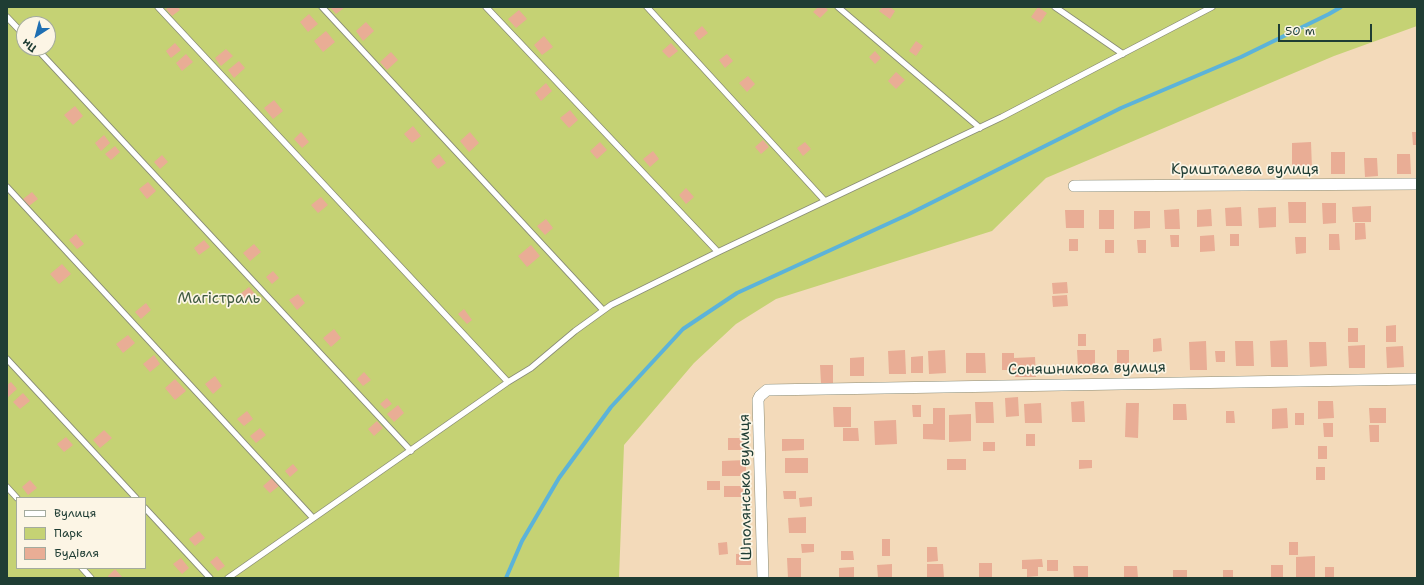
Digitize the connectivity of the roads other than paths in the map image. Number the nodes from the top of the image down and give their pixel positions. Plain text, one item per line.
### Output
1 (158, 7) edge
2 (322, 7) edge
3 (486, 7) edge
4 (647, 7) edge
5 (838, 7) edge
6 (1055, 7) edge
7 (1212, 7) edge
8 (7, 17) edge
9 (16, 27) edge
10 (1123, 54) junction
11 (43, 56) edge
12 (980, 128) junction
13 (1417, 184) edge
14 (1074, 186) dead end
15 (7, 187) edge
16 (825, 201) junction
17 (718, 252) junction
18 (603, 310) junction
19 (7, 359) edge
20 (1417, 379) edge
21 (508, 382) junction
22 (760, 396) joint
23 (411, 451) junction
24 (7, 487) edge
25 (16, 497) edge
26 (135, 497) edge
27 (146, 509) edge
28 (313, 518) junction
29 (83, 569) edge
30 (91, 578) edge
31 (210, 578) edge
32 (228, 578) edge
33 (763, 578) edge

1 - 21 lane
2 - 18 lane
3 - 17 lane
4 - 16 lane
5 - 12 lane
6 - 10 lane
7 - 10 lane
8 - 9 lane
10 - 12 lane
11 - 23 lane
12 - 16 lane
13 - 14 street, Кришталева вулиця
15 - 28 lane
16 - 17 lane
17 - 18 lane
18 - 21 lane
19 - 26 lane
20 - 22 street, Соняшникова вулиця
21 - 23 lane
22 - 33 street, Шполянська вулиця
23 - 28 lane
24 - 25 lane
27 - 31 lane
28 - 32 lane
29 - 30 lane

